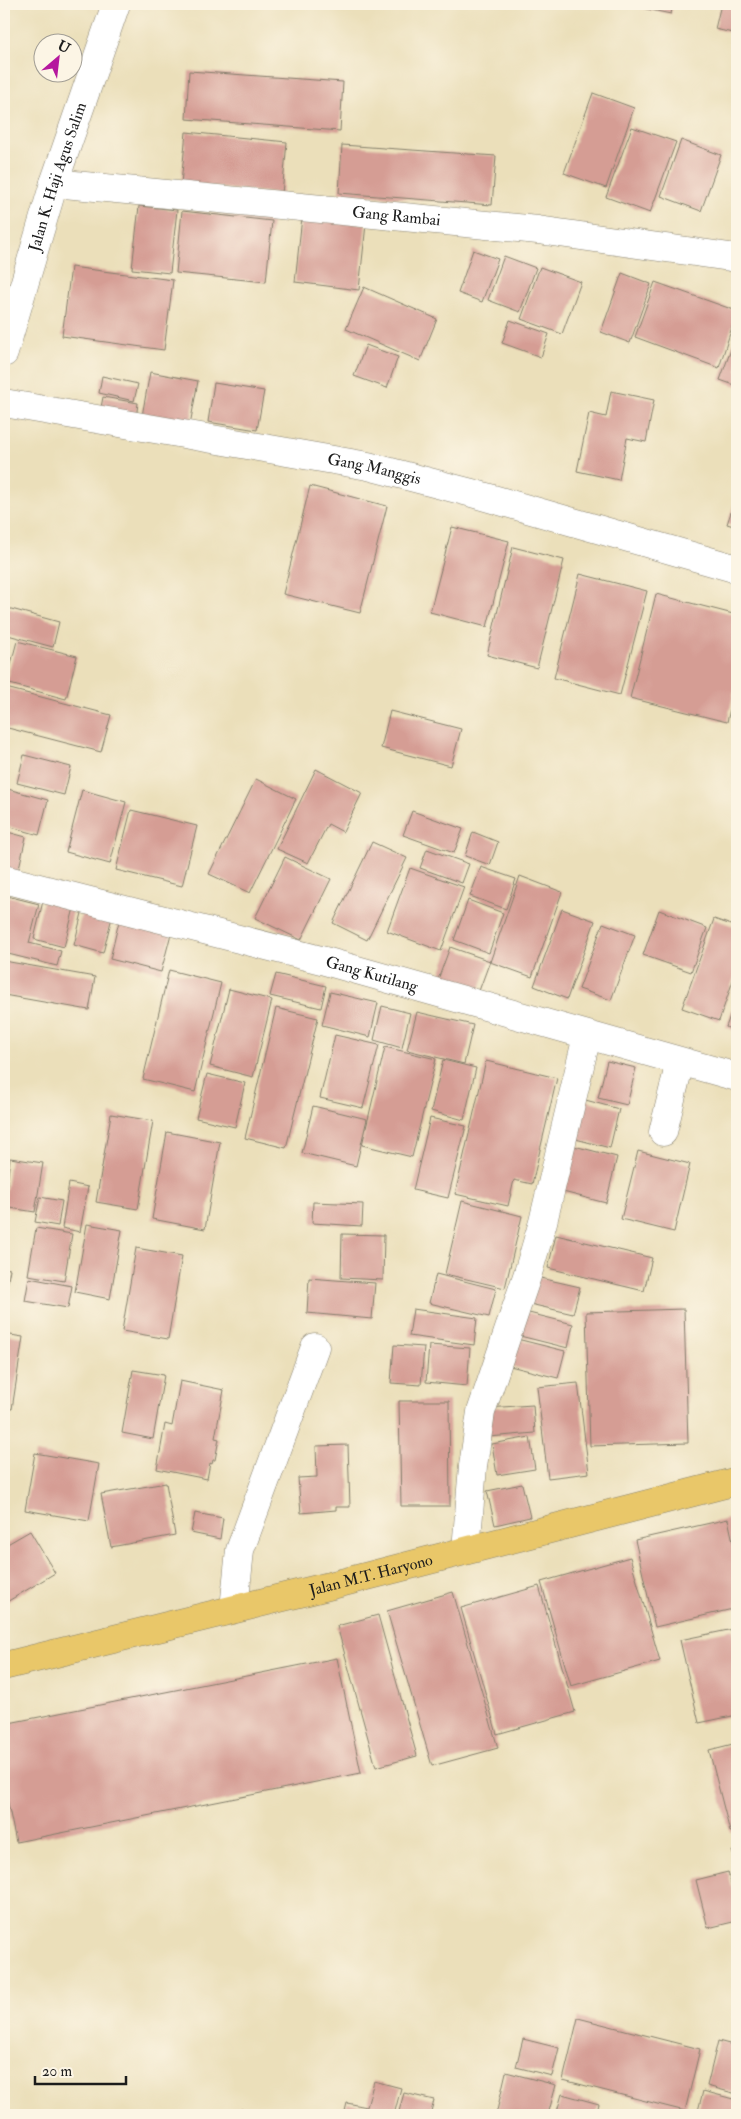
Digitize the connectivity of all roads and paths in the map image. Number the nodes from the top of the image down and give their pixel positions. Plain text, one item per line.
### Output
1 (116, 4) edge
2 (54, 183) junction
3 (737, 258) edge
4 (4, 353) edge
5 (4, 403) edge
6 (737, 569) edge
7 (4, 879) edge
8 (587, 1036) junction
9 (680, 1062) junction
10 (737, 1077) edge
11 (663, 1132) dead end
12 (315, 1347) dead end
13 (737, 1481) edge
14 (466, 1550) junction
15 (234, 1609) junction
16 (4, 1666) edge

1 - 2 street, Jalan K. Haji Agus Salim
2 - 3 street, Gang Rambai
2 - 4 street, Jalan K. Haji Agus Salim
5 - 6 street, Gang Manggis
7 - 8 street, Gang Kutilang
8 - 9 street, Gang Kutilang
8 - 14 street
9 - 10 street, Gang Kutilang
9 - 11 street
12 - 15 street
13 - 14 main road, Jalan M.T. Haryono
14 - 15 main road, Jalan M.T. Haryono
15 - 16 main road, Jalan M.T. Haryono

